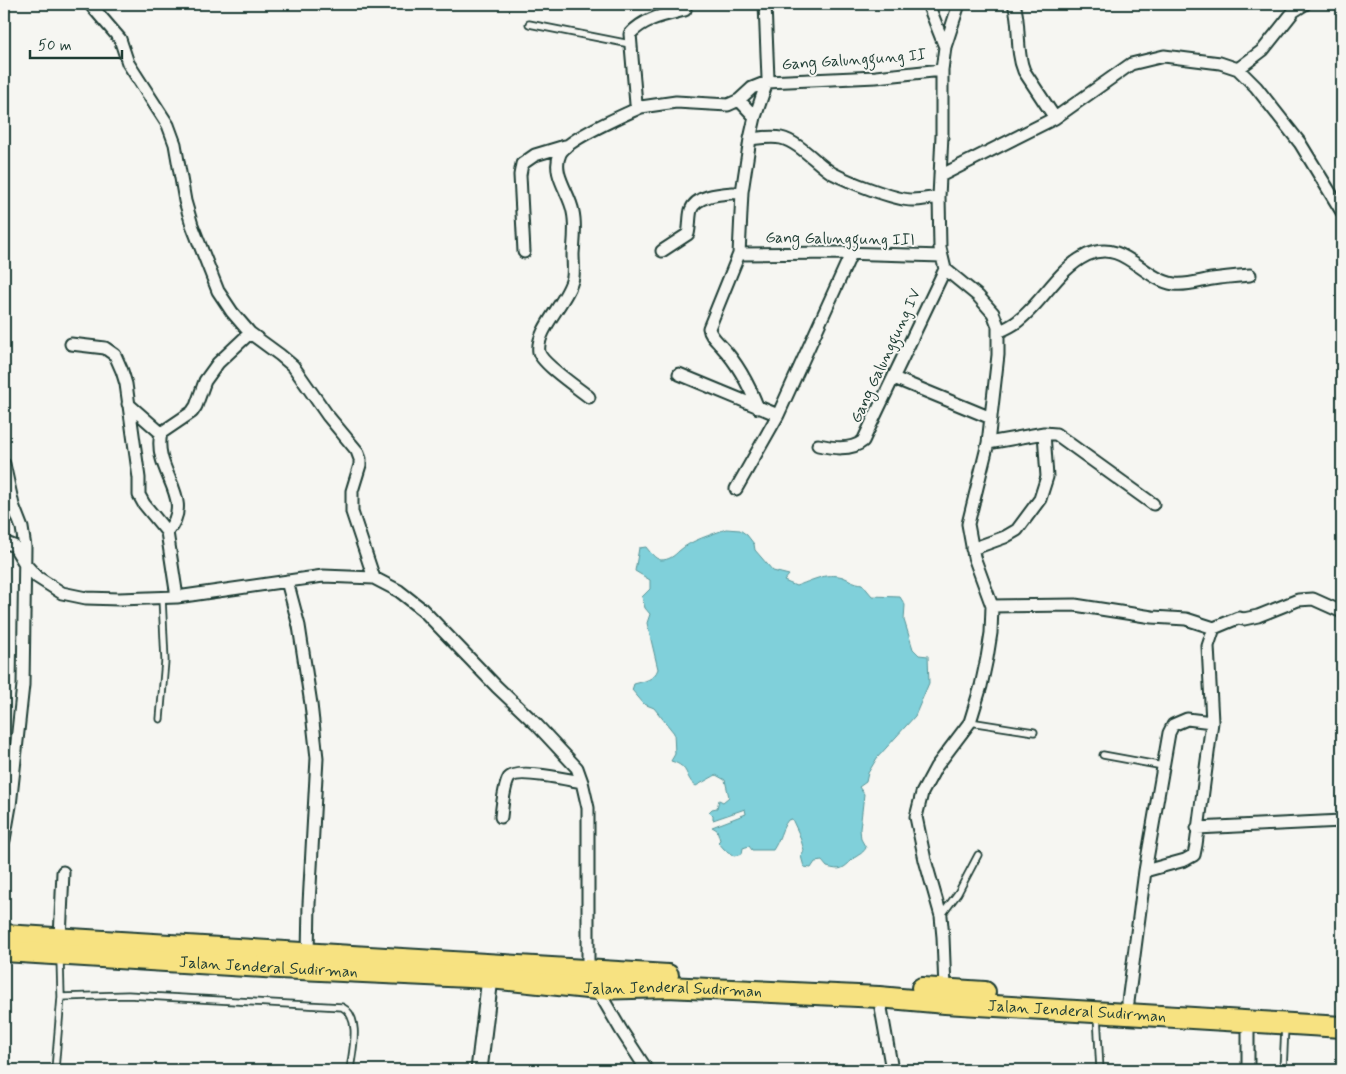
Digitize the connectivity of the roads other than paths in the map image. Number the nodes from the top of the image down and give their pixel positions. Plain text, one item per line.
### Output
1 (90, 4) edge
2 (765, 4) edge
3 (928, 4) edge
4 (959, 4) edge
5 (1014, 4) edge
6 (1305, 4) edge
7 (685, 10) dead end
8 (530, 24) dead end
9 (630, 44) junction
10 (945, 47) junction
11 (1238, 69) junction
12 (942, 70) junction
13 (767, 82) junction
14 (739, 100) junction
15 (641, 107) junction
16 (755, 117) junction
17 (1056, 118) junction
18 (750, 138) junction
19 (565, 146) junction
20 (940, 176) junction
21 (742, 192) junction
22 (939, 197) junction
23 (1342, 212) edge
24 (662, 251) dead end
25 (524, 252) dead end
26 (739, 254) junction
27 (851, 254) junction
28 (942, 256) junction
29 (945, 269) junction
30 (1250, 275) dead end
31 (998, 332) junction
32 (250, 333) junction
33 (71, 344) dead end
34 (679, 374) dead end
35 (894, 378) junction
36 (589, 397) dead end
37 (128, 404) junction
38 (758, 408) junction
39 (778, 416) junction
40 (991, 418) junction
41 (161, 433) junction
42 (1044, 433) junction
43 (988, 443) junction
44 (818, 445) dead end
45 (4, 464) edge
46 (736, 489) dead end
47 (1153, 504) dead end
48 (167, 532) junction
49 (4, 542) edge
50 (972, 549) junction
51 (24, 564) junction
52 (374, 578) junction
53 (287, 581) junction
54 (177, 597) junction
55 (162, 598) junction
56 (992, 606) junction
57 (1342, 612) edge
58 (1214, 628) junction
59 (160, 719) dead end
60 (970, 722) junction
61 (1212, 722) junction
62 (1034, 732) dead end
63 (1102, 755) dead end
64 (1163, 766) junction
65 (582, 782) junction
66 (501, 817) dead end
67 (1342, 821) edge
68 (1197, 828) junction
69 (4, 840) edge
70 (978, 856) dead end
71 (1145, 871) junction
72 (63, 872) dead end
73 (941, 916) junction
74 (4, 935) edge
75 (60, 946) junction
76 (4, 951) edge
77 (308, 954) junction
78 (588, 971) junction
79 (490, 978) junction
80 (667, 981) junction
81 (597, 989) junction
82 (945, 989) junction
83 (61, 997) junction
84 (879, 997) junction
85 (1128, 1002) junction
86 (1097, 1012) junction
87 (1342, 1016) edge
88 (1248, 1022) junction
89 (1285, 1024) junction
90 (1342, 1027) edge
91 (55, 1070) edge
92 (350, 1070) edge
93 (479, 1070) edge
94 (647, 1070) edge
95 (892, 1070) edge
96 (1100, 1070) edge
97 (1248, 1070) edge
98 (1283, 1070) edge

1 - 32 street
2 - 13 street
3 - 10 street
4 - 10 street
5 - 17 street
6 - 11 street
7 - 9 street
8 - 9 lane
9 - 15 street
10 - 12 street
11 - 17 street
11 - 23 street
12 - 13 street, Gang Galunggung II
12 - 20 street
13 - 14 street
13 - 16 street
14 - 15 street
14 - 16 street
15 - 19 street
16 - 18 street
17 - 20 street
18 - 21 street
18 - 22 street
19 - 25 street
19 - 36 street
20 - 22 street
21 - 24 street
21 - 26 street
22 - 28 street
26 - 27 street, Gang Galunggung III
26 - 38 street
27 - 28 street, Gang Galunggung III
27 - 39 street
28 - 29 street
29 - 31 street
29 - 35 street, Gang Galunggung IV
30 - 31 street
31 - 40 street
32 - 41 street
32 - 52 street
33 - 37 street
34 - 38 street
35 - 40 street
35 - 44 street, Gang Galunggung IV
37 - 41 street
37 - 48 street
38 - 39 street
39 - 46 street
40 - 43 street
41 - 48 street
42 - 43 street
42 - 47 street
42 - 50 street
43 - 50 street
45 - 51 street
48 - 54 street
49 - 51 street
50 - 56 street
51 - 55 street
51 - 69 street
52 - 53 street
52 - 65 street
53 - 54 street
53 - 77 street
54 - 55 street
55 - 59 lane
56 - 58 street
56 - 60 street
57 - 58 street
58 - 61 street
60 - 62 lane
60 - 73 street
61 - 64 street
61 - 68 street
63 - 64 lane
64 - 71 street
65 - 66 street
65 - 78 street
67 - 68 street
68 - 71 street
70 - 73 lane
71 - 85 street
72 - 75 street
73 - 82 street
74 - 75 highway, Jalan Jenderal Sudirman
75 - 76 highway, Jalan Jenderal Sudirman
75 - 77 highway, Jalan Jenderal Sudirman
75 - 79 highway, Jalan Jenderal Sudirman
75 - 83 lane
77 - 78 highway, Jalan Jenderal Sudirman
78 - 80 highway, Jalan Jenderal Sudirman
79 - 81 highway, Jalan Jenderal Sudirman
79 - 93 street
80 - 81 highway, Jalan Jenderal Sudirman
80 - 82 highway, Jalan Jenderal Sudirman
80 - 84 highway, Jalan Jenderal Sudirman
81 - 94 street
82 - 85 highway, Jalan Jenderal Sudirman
83 - 91 lane
83 - 92 lane
84 - 86 highway, Jalan Jenderal Sudirman
84 - 95 street
85 - 87 highway, Jalan Jenderal Sudirman
86 - 88 highway, Jalan Jenderal Sudirman
86 - 96 lane
88 - 89 highway, Jalan Jenderal Sudirman
88 - 97 street
89 - 90 highway, Jalan Jenderal Sudirman
89 - 98 lane

